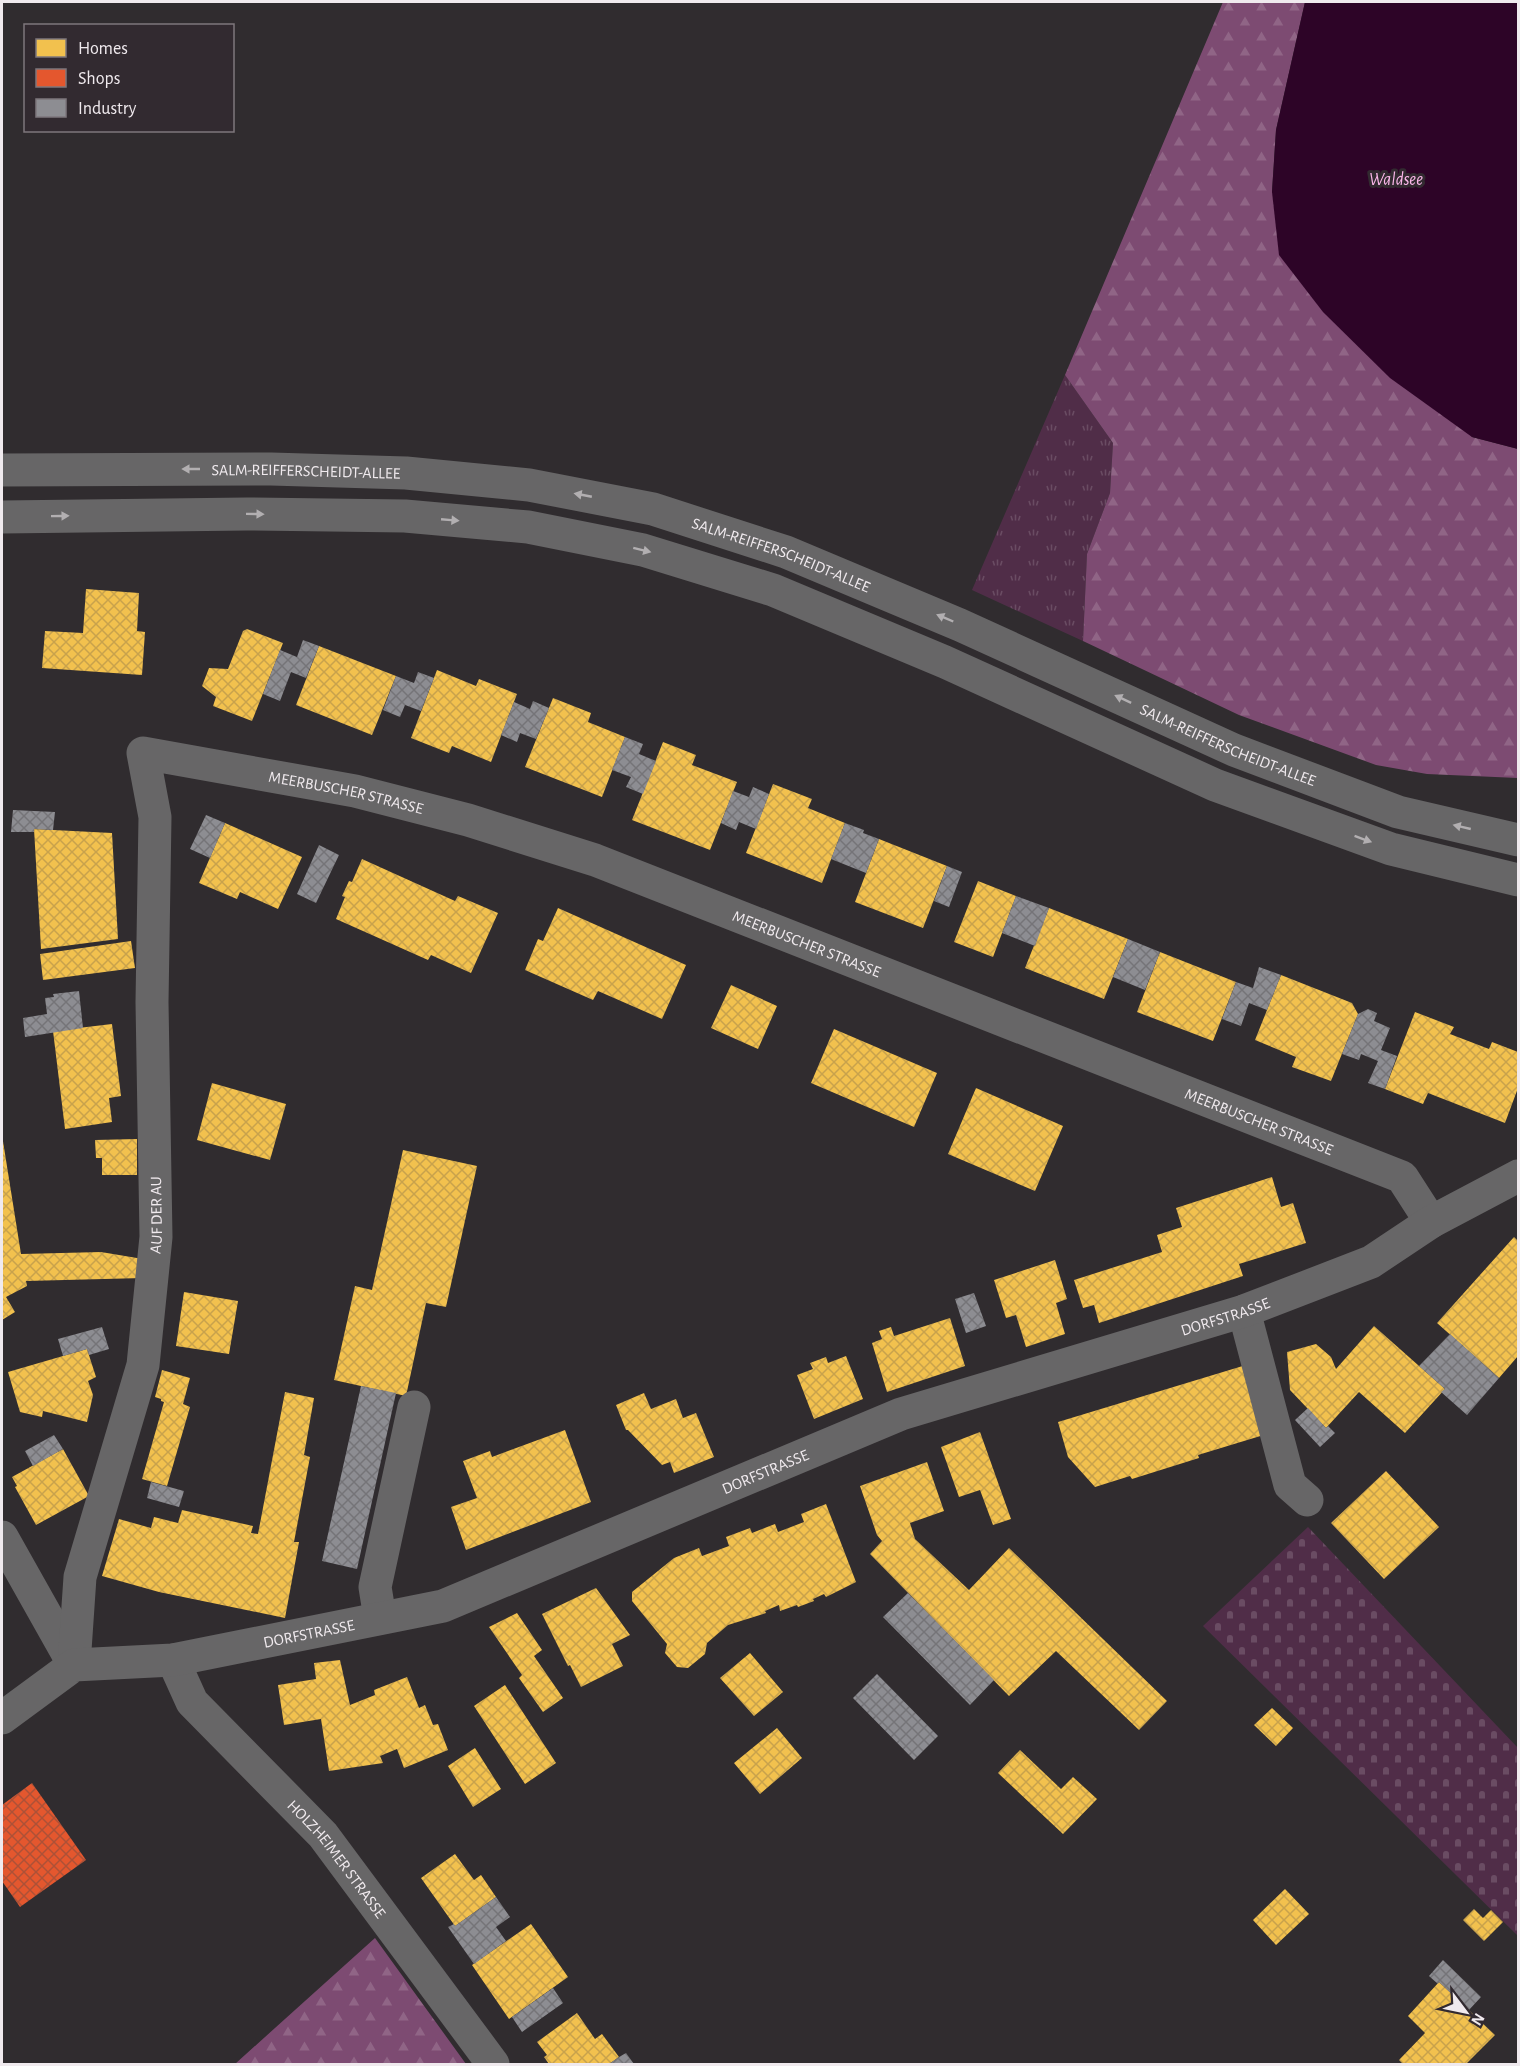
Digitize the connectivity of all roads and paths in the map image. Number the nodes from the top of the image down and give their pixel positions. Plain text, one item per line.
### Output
1 (2, 470) edge
2 (2, 517) edge
3 (142, 753) joint
4 (1518, 840) edge
5 (1518, 880) edge
6 (1518, 1176) edge
7 (1431, 1221) junction
8 (1244, 1311) junction
9 (414, 1407) dead end
10 (1307, 1500) dead end
11 (2, 1537) edge
12 (380, 1618) junction
13 (173, 1660) junction
14 (74, 1665) junction
15 (2, 1718) edge
16 (493, 2064) edge

4 -> 1 street, SALM-REIFFERSCHEIDT-ALLEE
2 -> 5 street
3 - 7 street, MEERBUSCHER STRASSE
3 - 14 street, AUF DER AU
6 - 7 street, DORFSTRASSE
7 - 8 street, DORFSTRASSE
8 - 10 street
8 - 12 street, DORFSTRASSE
9 - 12 street
11 - 14 street
12 - 13 street, DORFSTRASSE
13 - 14 street, DORFSTRASSE
13 - 16 street, HOLZHEIMER STRASSE
14 - 15 street

